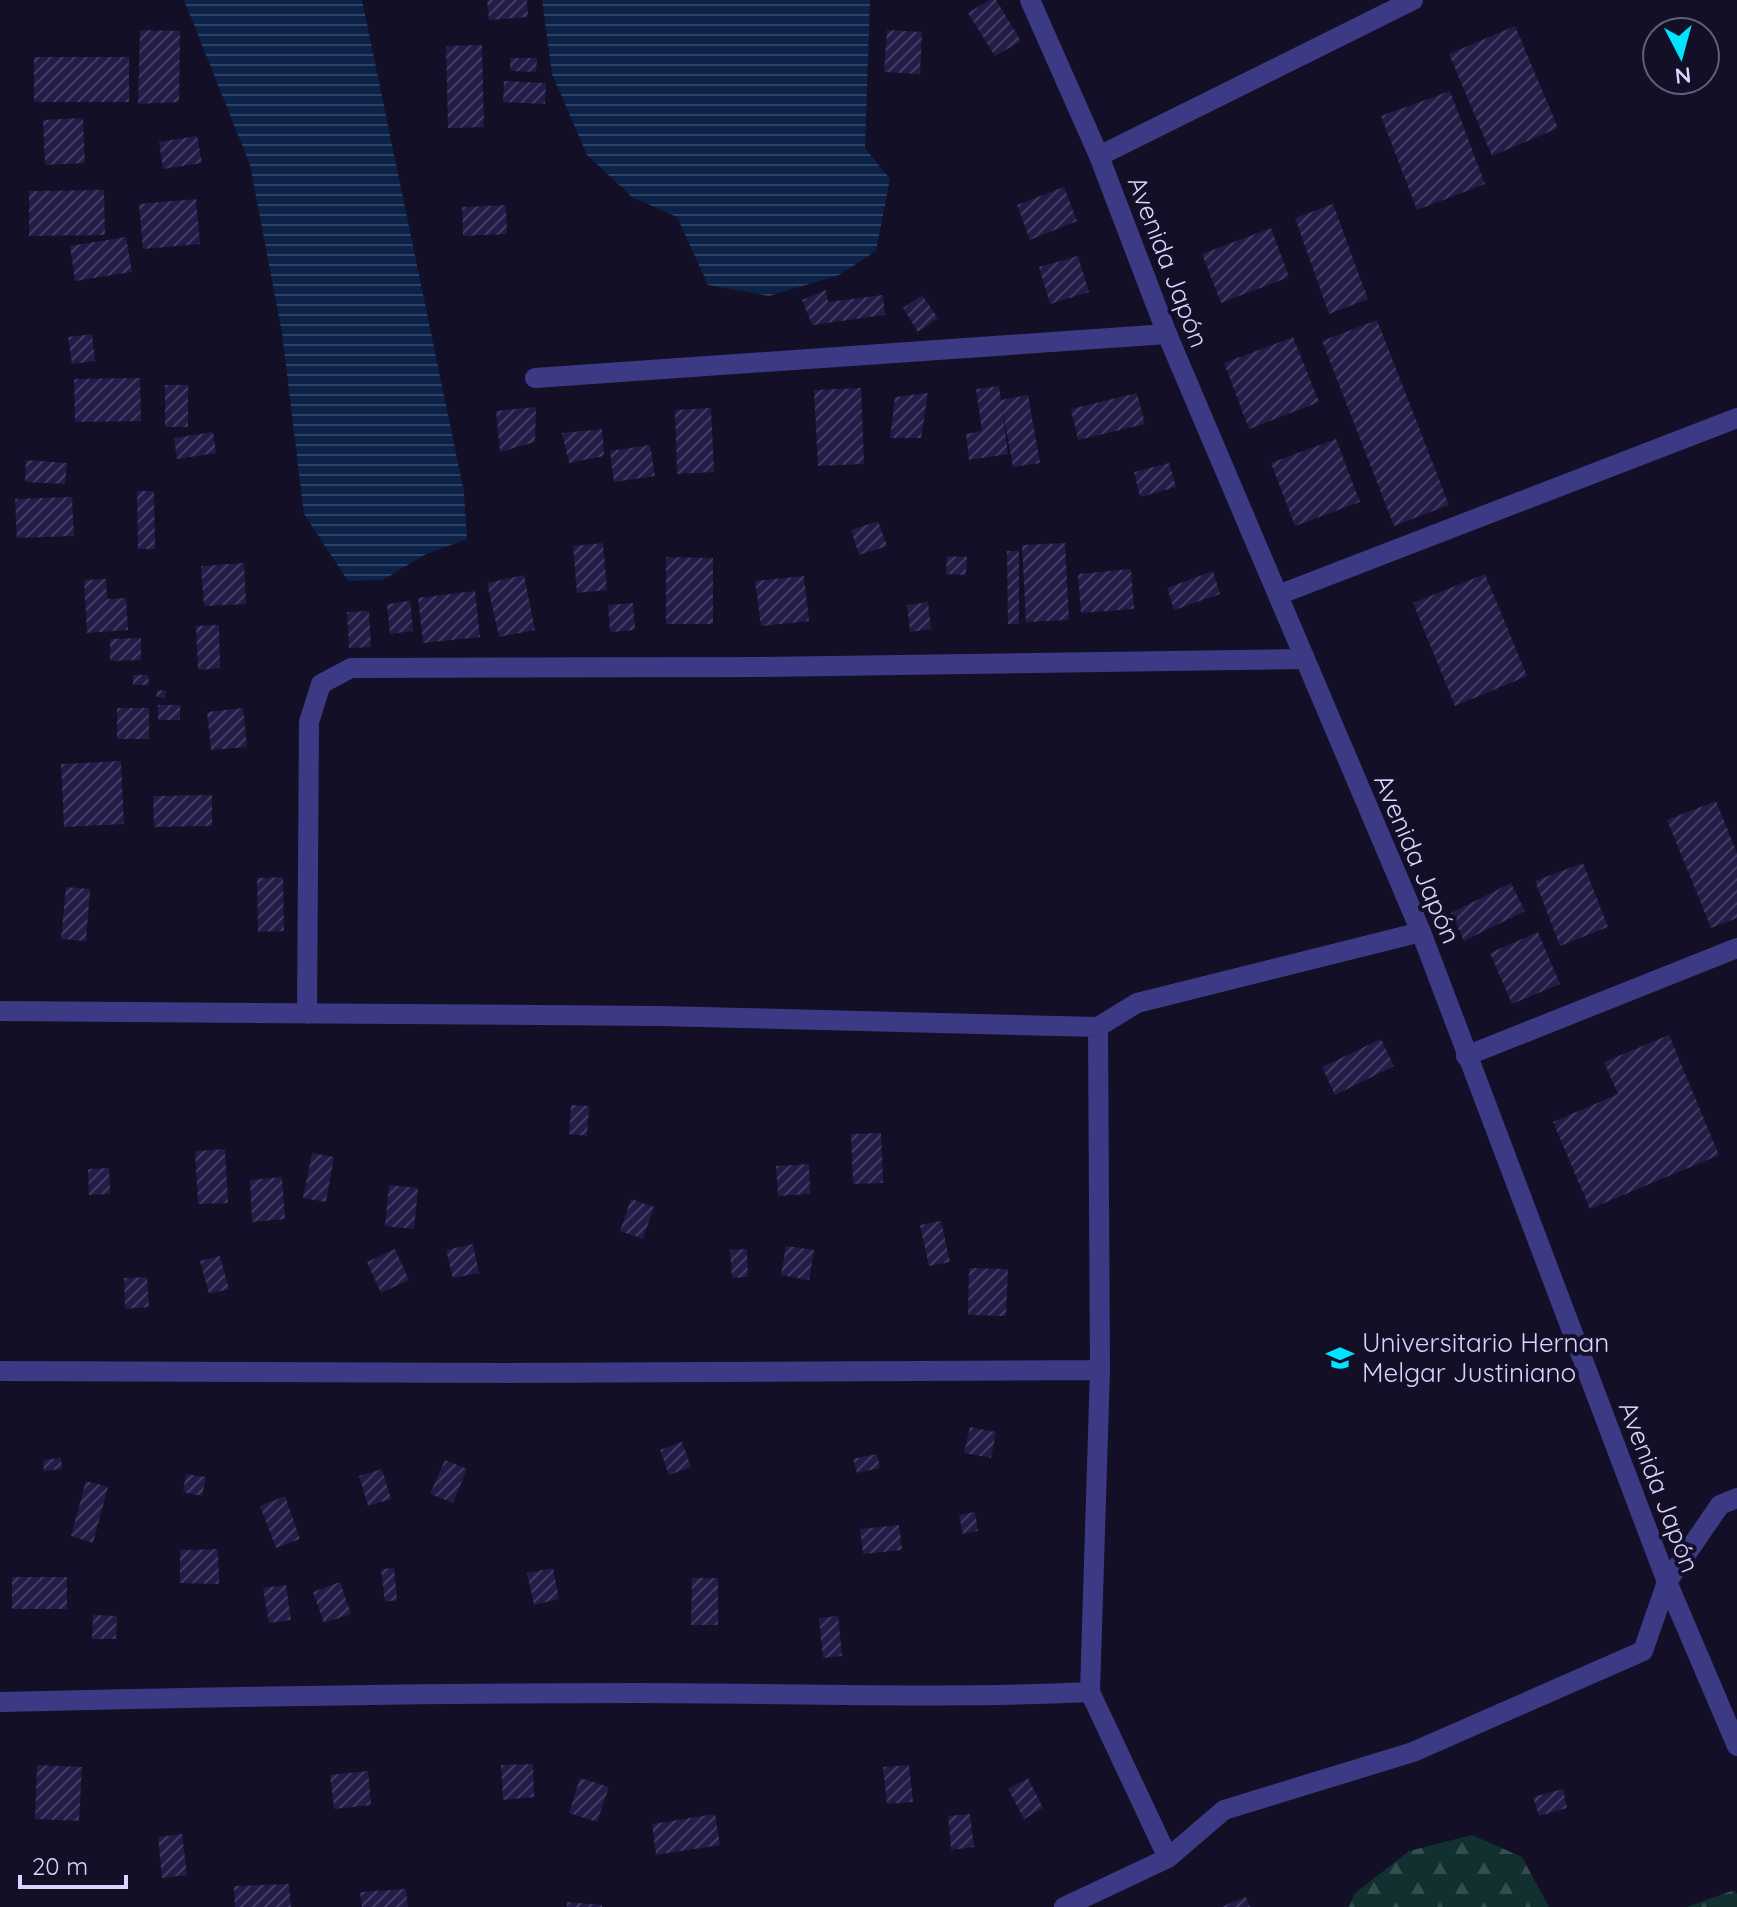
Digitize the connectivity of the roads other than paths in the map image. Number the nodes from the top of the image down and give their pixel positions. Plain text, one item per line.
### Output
1 (1030, 0) edge
2 (1413, 0) edge
3 (1099, 156) junction
4 (1167, 334) junction
5 (535, 378) dead end
6 (1737, 418) edge
7 (1278, 595) junction
8 (1305, 659) junction
9 (1421, 932) junction
10 (1737, 948) edge
11 (0, 1011) edge
12 (307, 1014) junction
13 (1098, 1027) junction
14 (1466, 1056) junction
15 (1100, 1370) junction
16 (0, 1371) edge
17 (1737, 1498) edge
18 (1667, 1582) junction
19 (1090, 1692) junction
20 (0, 1702) edge
21 (1737, 1746) edge
22 (1168, 1858) junction
23 (1064, 1907) edge

1 - 3 street, Avenida Japón
2 - 3 street
3 - 4 street, Avenida Japón
4 - 5 street
4 - 7 street, Avenida Japón
6 - 7 street
7 - 8 street, Avenida Japón
8 - 9 street, Avenida Japón
8 - 12 street
9 - 13 street
9 - 14 street, Avenida Japón
10 - 14 street
11 - 12 street
12 - 13 street
13 - 15 street
14 - 18 street, Avenida Japón
15 - 16 street
15 - 19 street
17 - 18 street
18 - 21 street, Avenida Japón
18 - 22 street
19 - 20 street
19 - 22 street
22 - 23 street

